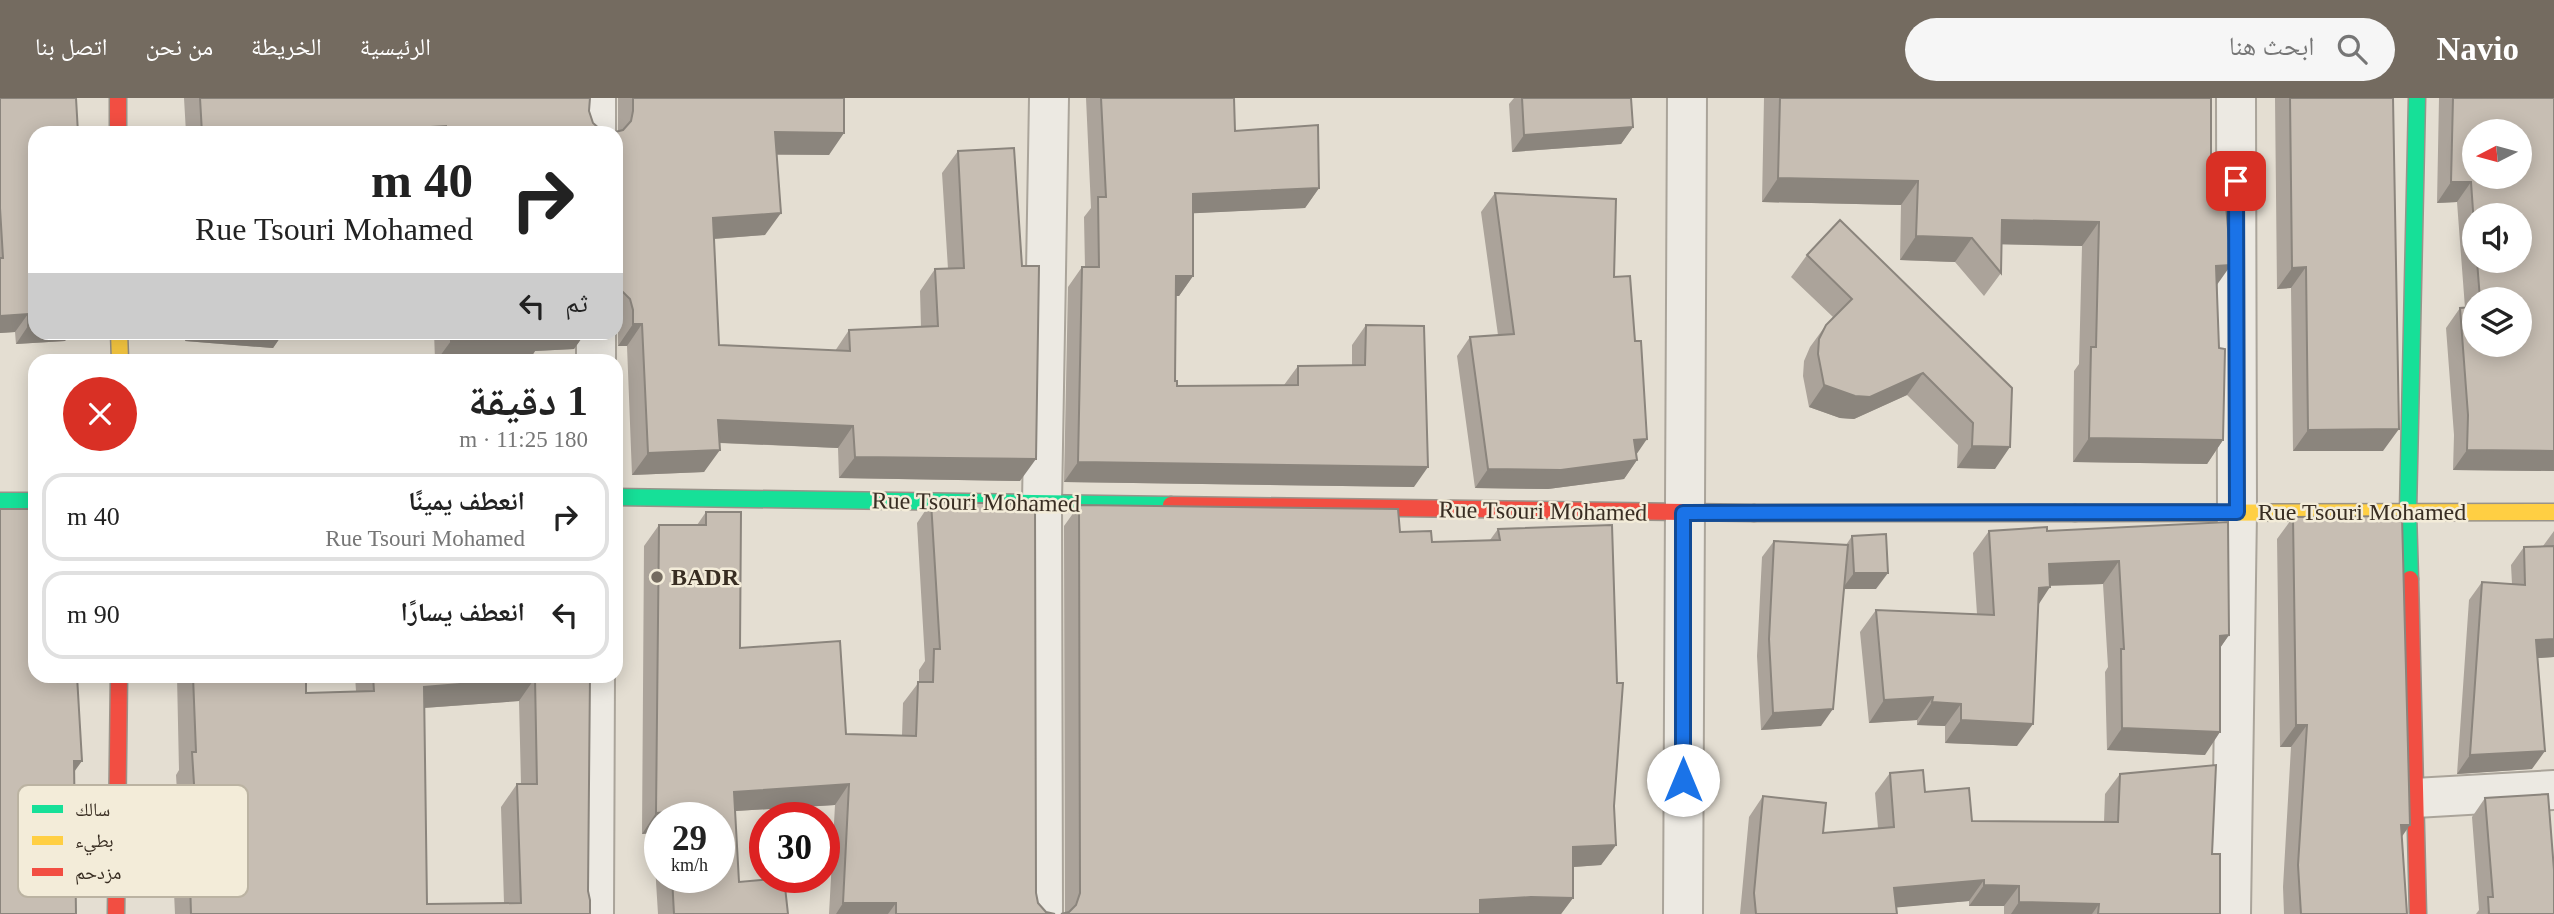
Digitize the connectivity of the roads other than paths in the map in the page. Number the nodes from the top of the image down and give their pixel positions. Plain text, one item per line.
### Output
1 (118, 98) edge
2 (596, 98) edge
3 (1049, 98) edge
4 (1687, 98) edge
5 (2236, 98) edge
6 (2417, 98) edge
7 (118, 126) edge
8 (596, 126) edge
9 (623, 497) edge
10 (0, 500) edge
11 (28, 501) edge
12 (1042, 503) junction
13 (2237, 512) junction
14 (2408, 512) junction
15 (2554, 512) edge
16 (1683, 513) junction
17 (119, 683) edge
18 (595, 683) edge
19 (118, 785) edge
20 (2554, 790) edge
21 (2415, 798) junction
22 (594, 914) edge
23 (1043, 914) edge
24 (1683, 914) edge
25 (2231, 914) edge
26 (2418, 914) edge

1 - 7 street
2 - 8 street
3 - 12 street
4 - 16 street
5 - 13 street
6 - 14 street
9 - 12 street, Rue Tsouri Mohamed
10 - 11 street
12 - 16 street, Rue Tsouri Mohamed
12 - 23 street
13 - 14 street, Rue Tsouri Mohamed
13 - 16 street, Rue Tsouri Mohamed
13 - 25 street
14 - 15 street, Rue Tsouri Mohamed
14 - 21 street
16 - 24 street
17 - 19 street
18 - 22 street
20 - 21 street
21 - 26 street

